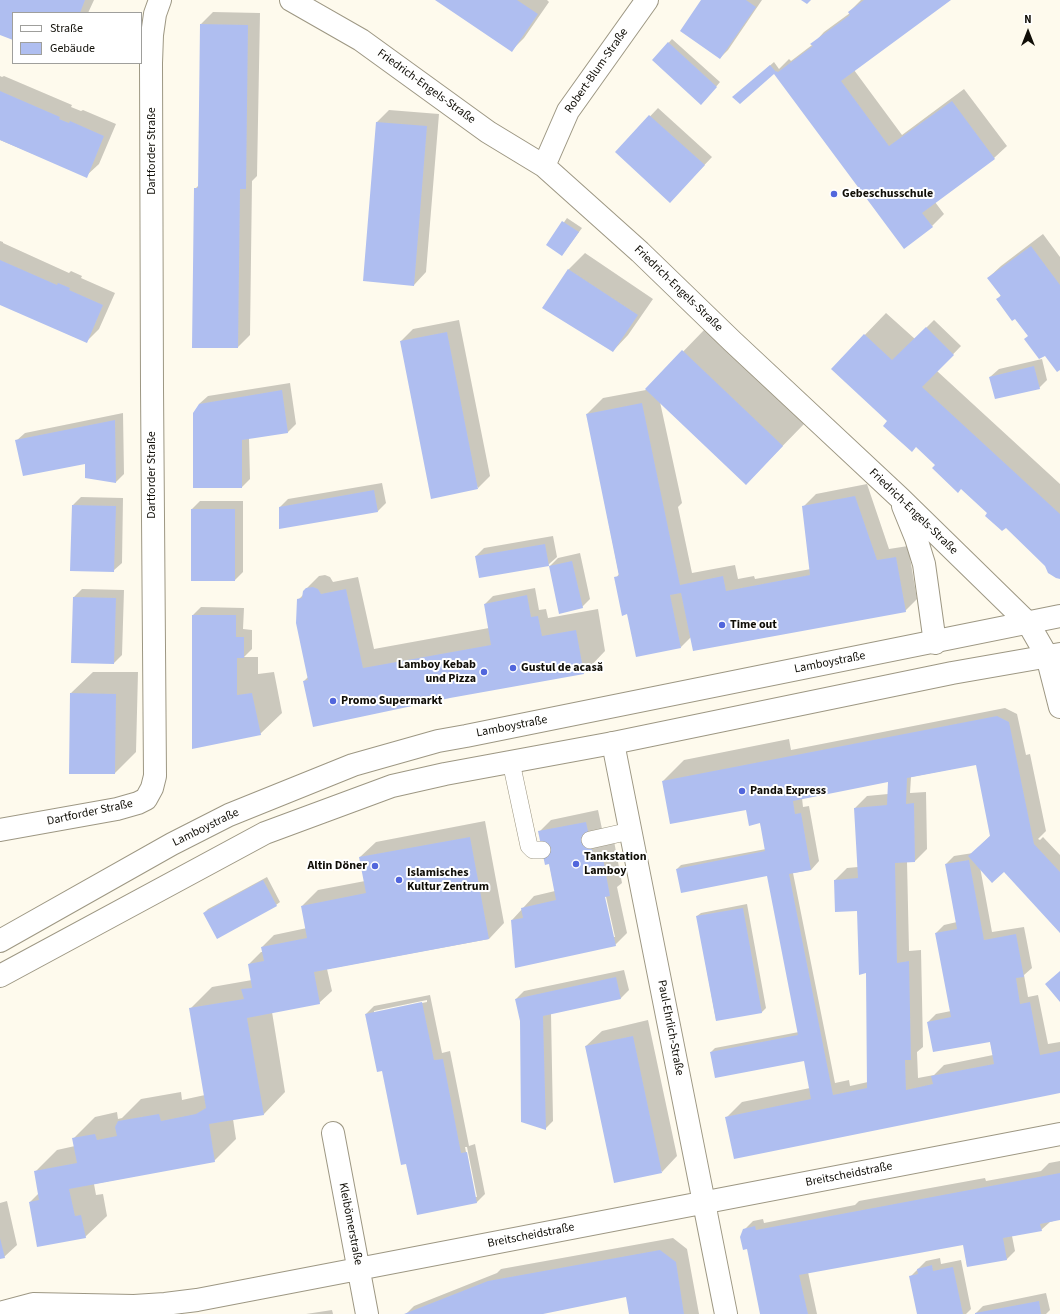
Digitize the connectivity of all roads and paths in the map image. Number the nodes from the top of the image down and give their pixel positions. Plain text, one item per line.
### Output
1 (160, 0) edge
2 (291, 0) edge
3 (647, 0) edge
4 (544, 166) junction
5 (900, 498) junction
6 (1060, 616) edge
7 (1028, 623) junction
8 (935, 642) junction
9 (1054, 655) edge
10 (1060, 707) edge
11 (613, 743) junction
12 (511, 762) junction
13 (0, 830) edge
14 (630, 831) junction
15 (590, 840) dead end
16 (542, 850) dead end
17 (0, 941) edge
18 (0, 976) edge
19 (333, 1133) dead end
20 (1060, 1134) edge
21 (705, 1203) junction
22 (358, 1269) junction
23 (71, 1309) edge
24 (0, 1313) edge
25 (366, 1314) edge
26 (726, 1314) edge

1 - 13 street, Dartforder Straße
2 - 4 street, Friedrich-Engels-Straße
3 - 4 street, Robert-Blum-Straße
4 - 5 street, Friedrich-Engels-Straße
5 - 7 street, Friedrich-Engels-Straße
5 - 8 street
6 - 7 street, Lamboystraße
7 - 8 street, Lamboystraße
7 - 9 street, Friedrich-Engels-Straße
8 - 17 street, Lamboystraße
9 - 10 street, Friedrich-Engels-Straße
9 - 11 street
11 - 12 street
11 - 14 street, Paul-Ehrlich-Straße
12 - 16 lane
12 - 18 street
14 - 15 lane
14 - 21 street, Paul-Ehrlich-Straße
19 - 22 street, Kleibömerstraße
20 - 21 street, Breitscheidstraße
21 - 22 street, Breitscheidstraße
21 - 26 street, Paul-Ehrlich-Straße
22 - 23 street, Breitscheidstraße
22 - 25 street, Kleibömerstraße
23 - 24 street, Breitscheidstraße

